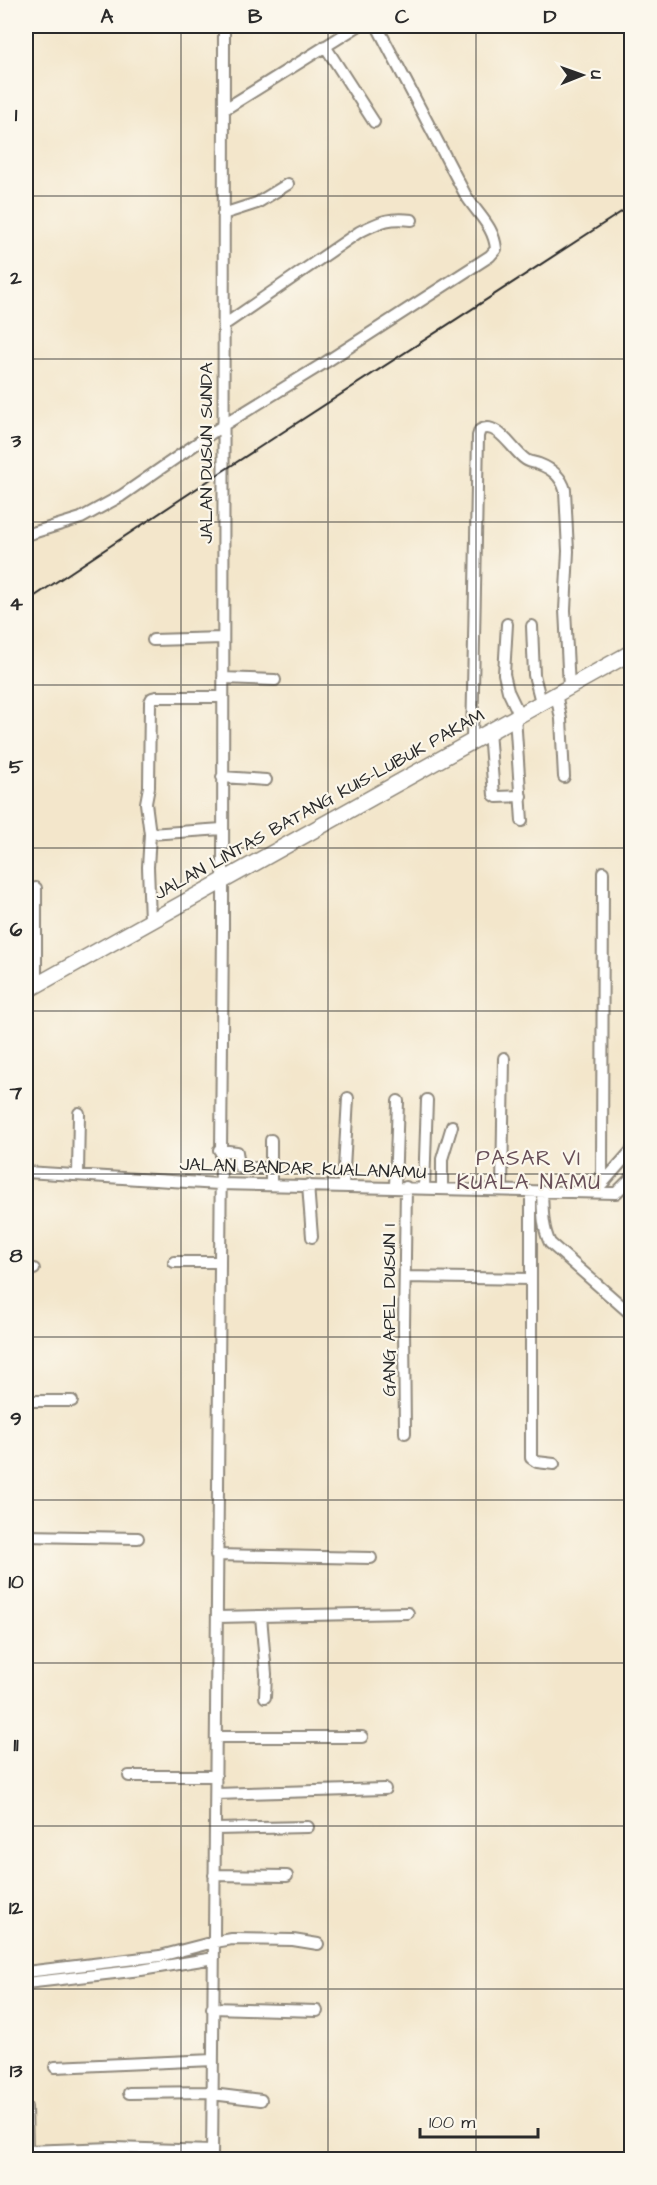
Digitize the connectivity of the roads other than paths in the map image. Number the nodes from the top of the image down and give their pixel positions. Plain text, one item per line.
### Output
1 (224, 26) edge
2 (358, 26) edge
3 (377, 26) edge
4 (325, 46) junction
5 (225, 109) junction
6 (374, 122) dead end
7 (288, 184) dead end
8 (223, 214) junction
9 (412, 220) dead end
10 (224, 325) junction
11 (222, 426) junction
12 (26, 536) edge
13 (507, 624) dead end
14 (532, 626) dead end
15 (223, 638) junction
16 (153, 640) dead end
17 (632, 652) edge
18 (223, 678) junction
19 (275, 680) dead end
20 (562, 690) junction
21 (222, 697) junction
22 (541, 702) junction
23 (517, 715) junction
24 (489, 731) junction
25 (472, 741) junction
26 (222, 777) junction
27 (564, 777) dead end
28 (266, 780) dead end
29 (521, 796) junction
30 (522, 821) dead end
31 (222, 829) junction
32 (150, 834) junction
33 (603, 872) dead end
34 (222, 880) junction
35 (36, 888) dead end
36 (150, 920) junction
37 (31, 988) edge
38 (504, 1058) dead end
39 (348, 1098) dead end
40 (427, 1100) dead end
41 (398, 1101) dead end
42 (79, 1113) dead end
43 (452, 1126) dead end
44 (271, 1140) dead end
45 (219, 1150) junction
46 (632, 1150) edge
47 (253, 1168) junction
48 (271, 1168) junction
49 (26, 1172) edge
50 (78, 1175) junction
51 (632, 1177) edge
52 (606, 1179) junction
53 (219, 1184) junction
54 (253, 1184) junction
55 (271, 1185) junction
56 (308, 1185) junction
57 (342, 1186) junction
58 (401, 1187) junction
59 (423, 1188) junction
60 (442, 1188) junction
61 (502, 1190) junction
62 (531, 1191) junction
63 (542, 1191) junction
64 (595, 1192) junction
65 (531, 1219) junction
66 (543, 1220) junction
67 (312, 1237) dead end
68 (174, 1262) dead end
69 (219, 1262) junction
70 (405, 1277) junction
71 (531, 1279) junction
72 (632, 1315) edge
73 (26, 1401) edge
74 (72, 1401) dead end
75 (405, 1433) dead end
76 (554, 1464) dead end
77 (26, 1536) edge
78 (138, 1538) dead end
79 (216, 1555) junction
80 (371, 1558) dead end
81 (408, 1613) dead end
82 (261, 1616) junction
83 (217, 1617) junction
84 (265, 1697) dead end
85 (216, 1737) junction
86 (362, 1737) dead end
87 (129, 1776) dead end
88 (216, 1776) junction
89 (385, 1789) dead end
90 (216, 1794) junction
91 (308, 1827) dead end
92 (214, 1829) junction
93 (214, 1875) junction
94 (287, 1876) dead end
95 (214, 1942) junction
96 (318, 1944) dead end
97 (214, 1958) junction
98 (26, 1972) edge
99 (26, 1983) edge
100 (212, 2008) junction
101 (317, 2011) dead end
102 (213, 2060) junction
103 (55, 2067) dead end
104 (129, 2093) dead end
105 (212, 2093) junction
106 (261, 2100) dead end
107 (26, 2108) edge
108 (26, 2151) edge
109 (212, 2155) edge

1 - 5 street, JALAN DUSUN SUNDA
2 - 4 street
3 - 11 street
4 - 5 street
4 - 6 street
5 - 8 street, JALAN DUSUN SUNDA
7 - 8 street
8 - 10 street, JALAN DUSUN SUNDA
9 - 10 street
10 - 11 street, JALAN DUSUN SUNDA
11 - 12 street
11 - 15 street, JALAN DUSUN SUNDA
13 - 23 street
14 - 22 street
15 - 16 street
15 - 18 street, JALAN DUSUN SUNDA
17 - 20 highway, JALAN LINTAS BATANG KUIS–LUBUK PAKAM
18 - 19 street
18 - 21 street, JALAN DUSUN SUNDA
20 - 22 highway, JALAN LINTAS BATANG KUIS–LUBUK PAKAM
20 - 25 street
20 - 27 street
21 - 26 street, JALAN DUSUN SUNDA
21 - 32 street
22 - 23 highway, JALAN LINTAS BATANG KUIS–LUBUK PAKAM
23 - 24 highway, JALAN LINTAS BATANG KUIS–LUBUK PAKAM
23 - 29 street
24 - 25 highway, JALAN LINTAS BATANG KUIS–LUBUK PAKAM
24 - 29 street
25 - 34 highway, JALAN LINTAS BATANG KUIS–LUBUK PAKAM
26 - 28 street
26 - 31 street, JALAN DUSUN SUNDA
29 - 30 street
31 - 32 street
31 - 34 street, JALAN DUSUN SUNDA
32 - 36 street
33 - 52 street
34 - 36 highway, JALAN LINTAS BATANG KUIS–LUBUK PAKAM
34 - 45 street, JALAN DUSUN SUNDA
35 - 37 street
36 - 37 highway, JALAN LINTAS BATANG KUIS–LUBUK PAKAM
38 - 61 street
39 - 57 street
40 - 59 street
41 - 58 street, GANG APEL DUSUN I
42 - 50 street
43 - 60 street
44 - 48 street
45 - 47 street
45 - 53 street, JALAN DUSUN SUNDA
46 - 52 street
47 - 48 street
47 - 54 street
48 - 55 street
49 - 50 street, JALAN BANDAR KUALANAMU
50 - 53 street, JALAN BANDAR KUALANAMU
51 - 64 street, JALAN BANDAR KUALANAMU
52 - 64 street
53 - 54 street, JALAN BANDAR KUALANAMU
53 - 69 street, JALAN DUSUN SUNDA
54 - 55 street, JALAN BANDAR KUALANAMU
55 - 56 street, JALAN BANDAR KUALANAMU
56 - 57 street, JALAN BANDAR KUALANAMU
56 - 67 street
57 - 58 street, JALAN BANDAR KUALANAMU
58 - 59 street, JALAN BANDAR KUALANAMU
58 - 70 street, GANG APEL DUSUN I
59 - 60 street, JALAN BANDAR KUALANAMU
60 - 61 street, JALAN BANDAR KUALANAMU
61 - 62 street, JALAN BANDAR KUALANAMU
62 - 63 street, JALAN BANDAR KUALANAMU
62 - 65 street
63 - 64 street, JALAN BANDAR KUALANAMU
63 - 66 street
65 - 66 street
65 - 71 street
66 - 72 street
68 - 69 street
69 - 79 street, JALAN DUSUN SUNDA
70 - 71 street
70 - 75 street, GANG APEL DUSUN I
71 - 76 street
73 - 74 street
77 - 78 street
79 - 80 street
79 - 83 street, JALAN DUSUN SUNDA
81 - 82 street
82 - 83 street
82 - 84 street
83 - 85 street, JALAN DUSUN SUNDA
85 - 86 street
85 - 88 street, JALAN DUSUN SUNDA
87 - 88 street
88 - 90 street, JALAN DUSUN SUNDA
89 - 90 street
90 - 92 street, JALAN DUSUN SUNDA
91 - 92 street
92 - 93 street, JALAN DUSUN SUNDA
93 - 94 street
93 - 95 street, JALAN DUSUN SUNDA
95 - 96 street
95 - 97 street, JALAN DUSUN SUNDA
95 - 98 street
97 - 99 street
97 - 100 street, JALAN DUSUN SUNDA
100 - 101 street
100 - 102 street, JALAN DUSUN SUNDA
102 - 103 street
102 - 105 street, JALAN DUSUN SUNDA
104 - 105 street
105 - 106 street
105 - 109 street, JALAN DUSUN SUNDA
107 - 108 street
108 - 109 street

